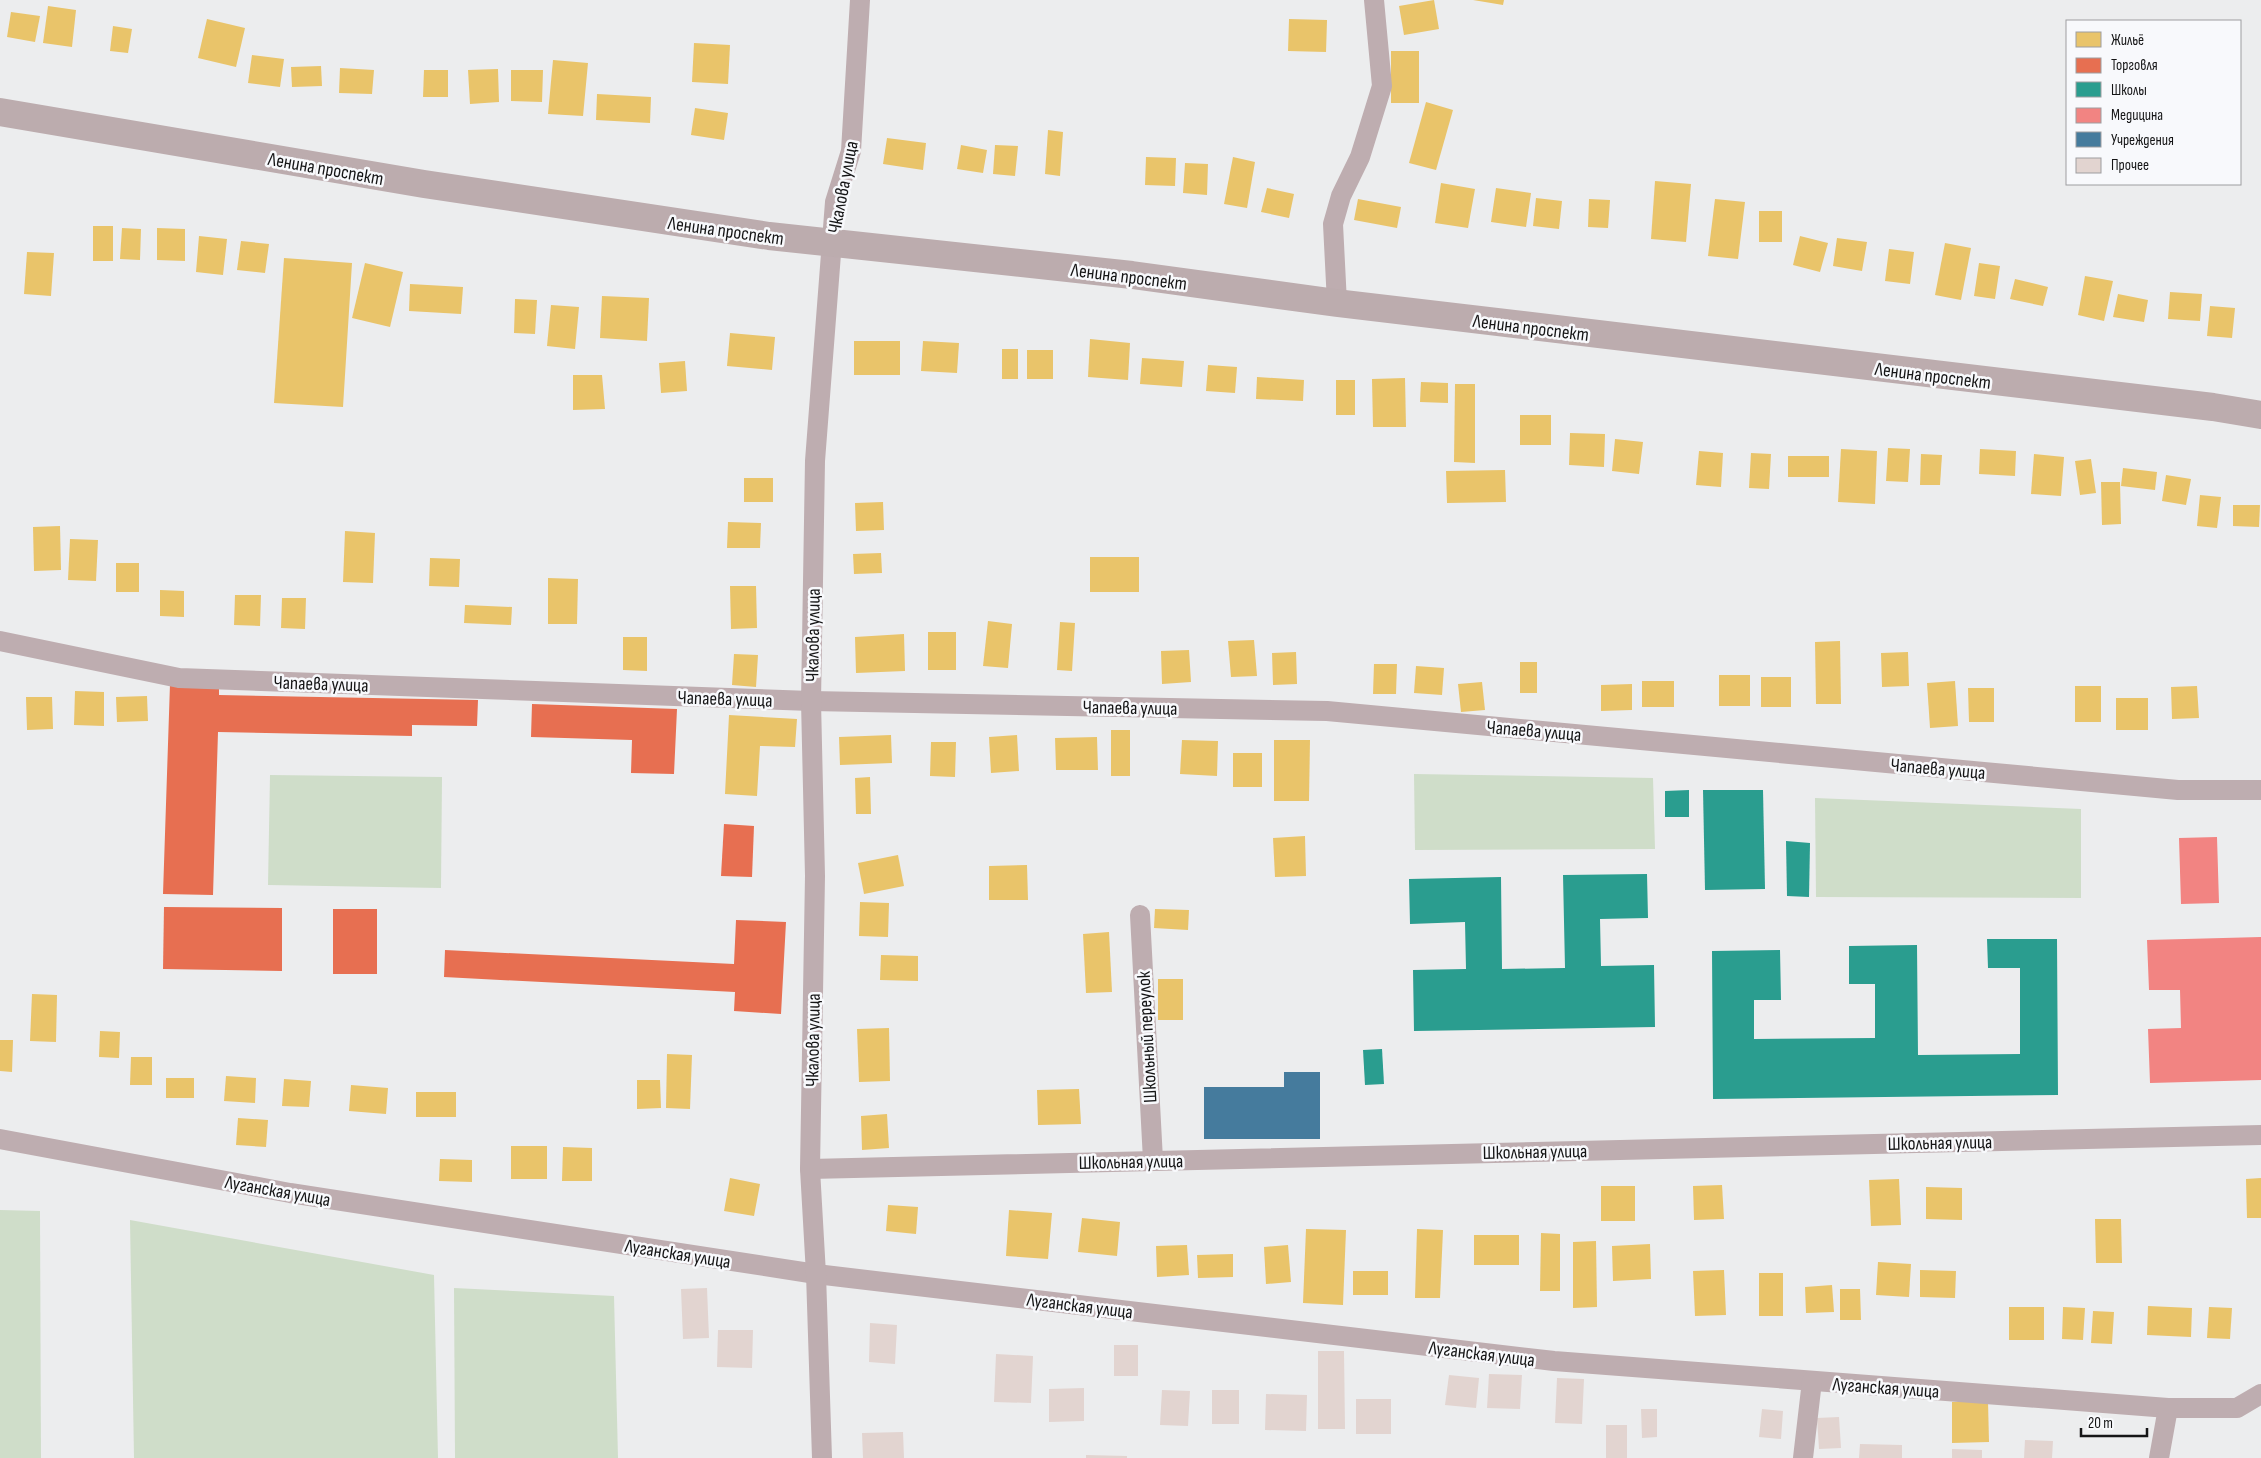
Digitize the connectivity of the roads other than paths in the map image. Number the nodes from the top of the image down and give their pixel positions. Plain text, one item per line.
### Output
1 (860, 0) edge
2 (1374, 0) edge
3 (0, 112) edge
4 (831, 244) junction
5 (1337, 303) junction
6 (2261, 415) edge
7 (0, 641) edge
8 (811, 701) junction
9 (2261, 790) edge
10 (1140, 915) dead end
11 (2261, 1135) edge
12 (0, 1139) edge
13 (1152, 1160) junction
14 (810, 1169) junction
15 (816, 1274) junction
16 (1812, 1381) junction
17 (2261, 1394) edge
18 (2168, 1408) junction
19 (822, 1458) edge
20 (1803, 1458) edge
21 (2159, 1458) edge

1 - 4 street, Чкалова улица
2 - 5 street
3 - 4 main road, Ленина проспект
4 - 5 main road, Ленина проспект
4 - 8 street, Чкалова улица
5 - 6 main road, Ленина проспект
7 - 8 street, Чапаева улица
8 - 9 street, Чапаева улица
8 - 14 street, Чкалова улица
10 - 13 street, Школьный переулок
11 - 13 street, Школьная улица
12 - 15 street, Луганская улица
13 - 14 street, Школьная улица
14 - 15 street, Чкалова улица
15 - 16 street, Луганская улица
15 - 19 street, Чкалова улица
16 - 18 street, Луганская улица
16 - 20 street
17 - 18 street, Луганская улица
18 - 21 street

